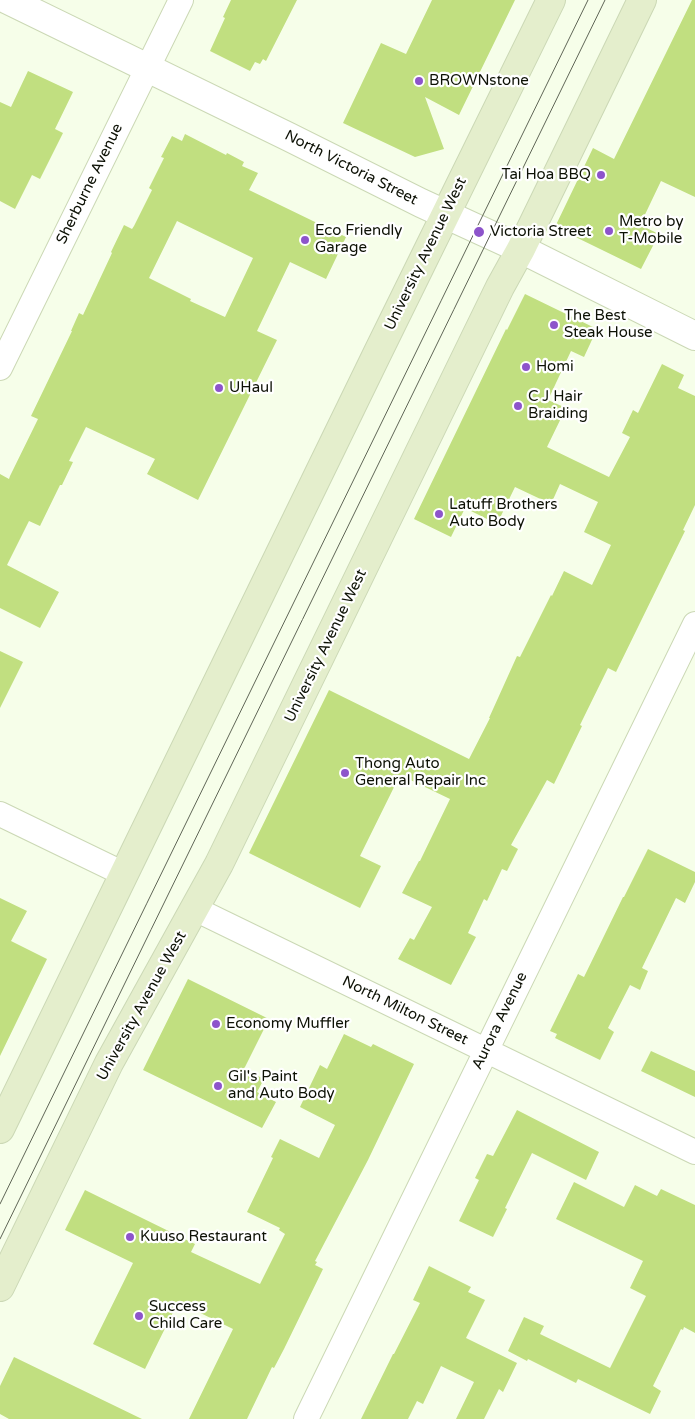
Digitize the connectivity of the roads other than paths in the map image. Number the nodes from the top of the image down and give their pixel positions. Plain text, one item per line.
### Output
1 (8, 0) edge
2 (181, 0) edge
3 (551, 0) edge
4 (642, 0) edge
5 (147, 68) junction
6 (446, 215) junction
7 (520, 250) junction
8 (695, 336) edge
9 (0, 368) edge
10 (695, 624) edge
11 (0, 814) edge
12 (124, 874) junction
13 (195, 909) junction
14 (486, 1051) junction
15 (0, 1129) edge
16 (695, 1152) edge
17 (0, 1287) edge
18 (306, 1419) edge

1 - 5 street, North Victoria Street
2 - 5 street, Sherburne Avenue
3 - 6 main road, University Avenue West
4 - 7 main road, University Avenue West
5 - 6 street, North Victoria Street
5 - 9 street, Sherburne Avenue
6 - 7 street, North Victoria Street
6 - 12 main road, University Avenue West
7 - 8 street, North Victoria Street
7 - 13 main road, University Avenue West
10 - 14 street, Aurora Avenue
11 - 12 street
12 - 15 main road, University Avenue West
13 - 14 street, North Milton Street
13 - 17 main road, University Avenue West
14 - 16 street, North Milton Street
14 - 18 street, Aurora Avenue

